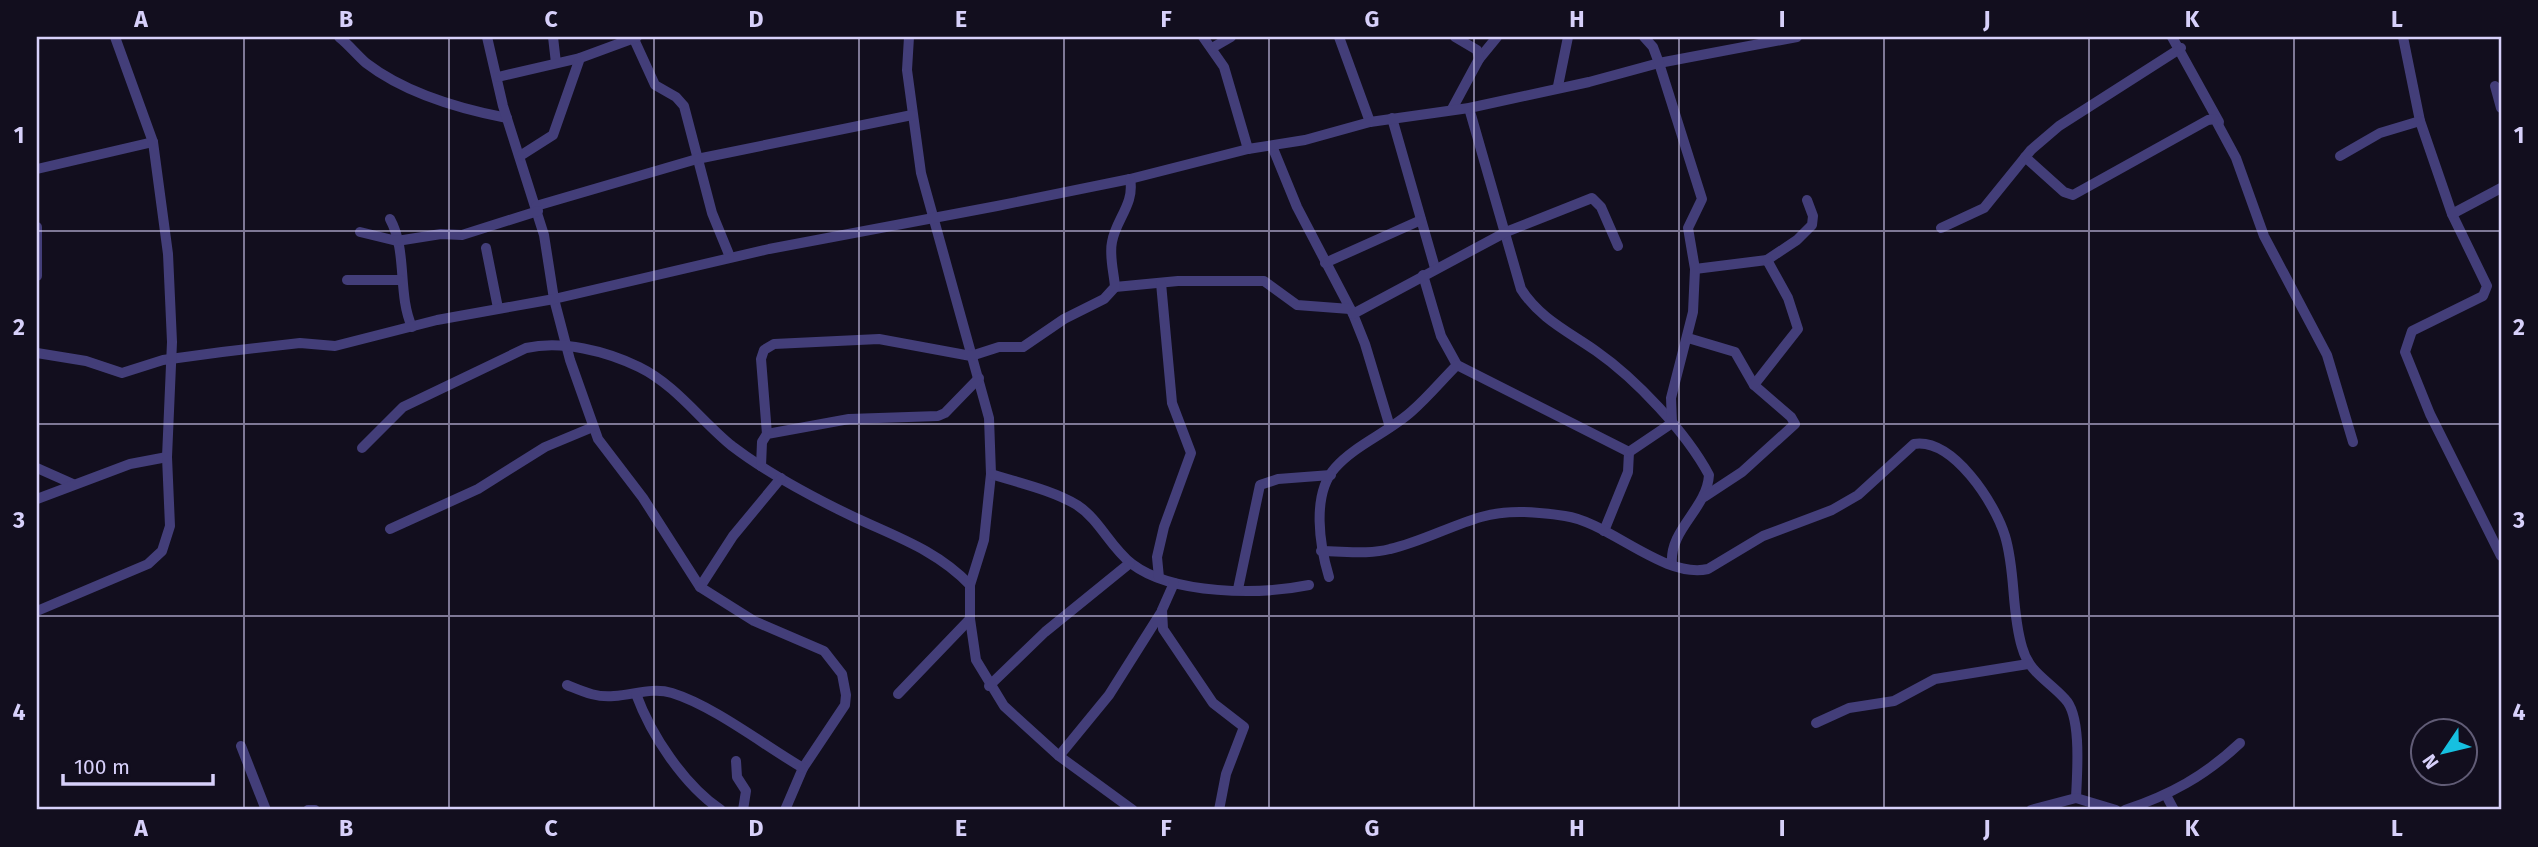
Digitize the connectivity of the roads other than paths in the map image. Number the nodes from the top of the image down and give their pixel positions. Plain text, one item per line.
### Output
1 (115, 37) edge
2 (339, 37) edge
3 (487, 37) edge
4 (553, 37) edge
5 (634, 37) edge
6 (909, 37) edge
7 (1203, 37) edge
8 (1230, 37) edge
9 (1339, 37) edge
10 (1455, 37) edge
11 (1497, 37) edge
12 (1568, 37) edge
13 (1644, 37) edge
14 (1797, 37) edge
15 (2172, 37) edge
16 (2403, 37) edge
17 (1213, 48) junction
18 (2181, 48) junction
19 (580, 58) junction
20 (1479, 59) junction
21 (1659, 62) junction
22 (556, 63) junction
23 (498, 77) junction
24 (1558, 86) junction
25 (2495, 86) dead end
26 (1469, 108) junction
27 (2501, 108) edge
28 (1452, 109) junction
29 (912, 115) junction
30 (507, 118) junction
31 (1392, 118) junction
32 (2420, 121) junction
33 (1370, 122) junction
34 (2219, 123) junction
35 (153, 142) junction
36 (1272, 146) junction
37 (1248, 149) junction
38 (520, 156) junction
39 (2340, 156) dead end
40 (2025, 157) junction
41 (697, 159) junction
42 (37, 169) edge
43 (1130, 179) junction
44 (2501, 188) edge
45 (1807, 200) dead end
46 (537, 209) junction
47 (2452, 214) junction
48 (934, 218) junction
49 (390, 219) dead end
50 (1421, 220) junction
51 (37, 227) edge
52 (1941, 228) dead end
53 (360, 232) dead end
54 (1506, 232) junction
55 (397, 241) junction
56 (1618, 246) dead end
57 (486, 248) dead end
58 (730, 257) junction
59 (1767, 260) junction
60 (1325, 263) junction
61 (1435, 268) junction
62 (1695, 269) junction
63 (1423, 275) junction
64 (37, 276) edge
65 (347, 280) dead end
66 (400, 280) junction
67 (1161, 283) junction
68 (1115, 287) junction
69 (554, 299) junction
70 (498, 308) junction
71 (1352, 312) junction
72 (412, 327) junction
73 (1688, 338) junction
74 (567, 347) junction
75 (37, 353) edge
76 (971, 356) junction
77 (171, 361) junction
78 (1457, 365) junction
79 (979, 378) junction
80 (1754, 385) junction
81 (1672, 423) junction
82 (1390, 427) junction
83 (593, 428) junction
84 (767, 434) junction
85 (2353, 442) dead end
86 (362, 449) dead end
87 (1629, 452) junction
88 (167, 457) junction
89 (761, 466) junction
90 (37, 468) edge
91 (991, 474) junction
92 (1331, 475) junction
93 (781, 478) junction
94 (74, 484) junction
95 (1704, 497) junction
96 (37, 499) edge
97 (390, 529) dead end
98 (1604, 531) junction
99 (1321, 551) junction
100 (2501, 556) edge
101 (1130, 563) junction
102 (1672, 564) junction
103 (1329, 577) dead end
104 (1159, 578) junction
105 (1174, 583) junction
106 (970, 585) junction
107 (1309, 585) dead end
108 (701, 587) junction
109 (1238, 589) junction
110 (1162, 610) junction
111 (37, 611) edge
112 (970, 620) junction
113 (2028, 664) junction
114 (567, 685) dead end
115 (989, 686) junction
116 (636, 694) junction
117 (898, 694) dead end
118 (1816, 723) dead end
119 (2240, 743) dead end
120 (241, 746) dead end
121 (1059, 756) junction
122 (736, 761) dead end
123 (803, 768) junction
124 (2166, 795) junction
125 (2076, 798) junction
126 (266, 810) edge
127 (308, 810) edge
128 (315, 810) edge
129 (721, 810) edge
130 (743, 810) edge
131 (785, 810) edge
132 (1133, 810) edge
133 (1219, 810) edge
134 (2031, 810) edge
135 (2116, 810) edge
136 (2125, 810) edge
137 (2174, 810) edge

1 - 35 street
2 - 30 street
3 - 23 street
4 - 22 street
5 - 19 street
5 - 41 street
6 - 29 street
7 - 17 street
8 - 17 street
9 - 33 street
10 - 20 street
11 - 20 street
12 - 24 street
13 - 21 street
14 - 21 street
15 - 18 street
16 - 32 street
17 - 37 street
18 - 34 street
18 - 40 street
19 - 22 street
19 - 38 street
20 - 28 street
21 - 24 street
21 - 62 street
22 - 23 street
23 - 30 street
24 - 26 street
25 - 27 street
26 - 28 street
26 - 54 street
28 - 31 street
29 - 41 street
29 - 48 street
30 - 38 street
31 - 33 street
31 - 50 street
32 - 39 street
32 - 47 street
33 - 36 street
34 - 40 street
34 - 85 street
35 - 42 street
35 - 77 street
36 - 37 street
36 - 60 street
37 - 43 street
38 - 46 street
40 - 52 street
41 - 46 street
41 - 58 street
43 - 48 street
43 - 68 street
44 - 47 street
45 - 59 street
46 - 55 street
46 - 69 street
47 - 100 street
48 - 58 street
48 - 76 street
49 - 55 street
50 - 60 street
50 - 61 street
51 - 64 street
53 - 55 street
54 - 56 street
54 - 61 street
54 - 81 street
55 - 66 street
57 - 70 street
58 - 69 street
59 - 62 street
59 - 80 street
60 - 71 street
61 - 63 street
62 - 73 street
63 - 71 street
63 - 78 street
65 - 66 street
66 - 72 street
67 - 68 street
67 - 71 street
67 - 104 street
68 - 76 street
69 - 70 street
69 - 74 street
70 - 72 street
71 - 82 street
72 - 77 street
73 - 80 street
73 - 81 street
74 - 83 street
74 - 86 street
74 - 89 street
75 - 77 street
76 - 79 street
76 - 84 street
77 - 88 street
78 - 82 street
78 - 87 street
79 - 84 street
79 - 91 street
80 - 95 street
81 - 87 street
81 - 95 street
82 - 92 street
83 - 97 street
83 - 108 street
84 - 89 street
87 - 98 street
88 - 94 street
88 - 111 street
89 - 93 street
90 - 94 street
91 - 101 street
91 - 106 street
92 - 99 street
92 - 109 street
93 - 106 street
93 - 108 street
94 - 96 street
95 - 102 street
98 - 99 street
98 - 102 street
99 - 103 street
101 - 104 street
101 - 115 street
102 - 113 street
104 - 105 street
105 - 109 street
105 - 110 street
106 - 112 street
107 - 109 street
108 - 123 street
110 - 121 street
110 - 133 street
112 - 115 street
112 - 117 street
113 - 118 street
113 - 125 street
114 - 116 street
115 - 121 street
116 - 123 street
116 - 129 street
119 - 124 street
120 - 126 street
121 - 132 street
122 - 130 street
123 - 131 street
124 - 136 street
124 - 137 street
125 - 134 street
125 - 135 street
127 - 128 street

